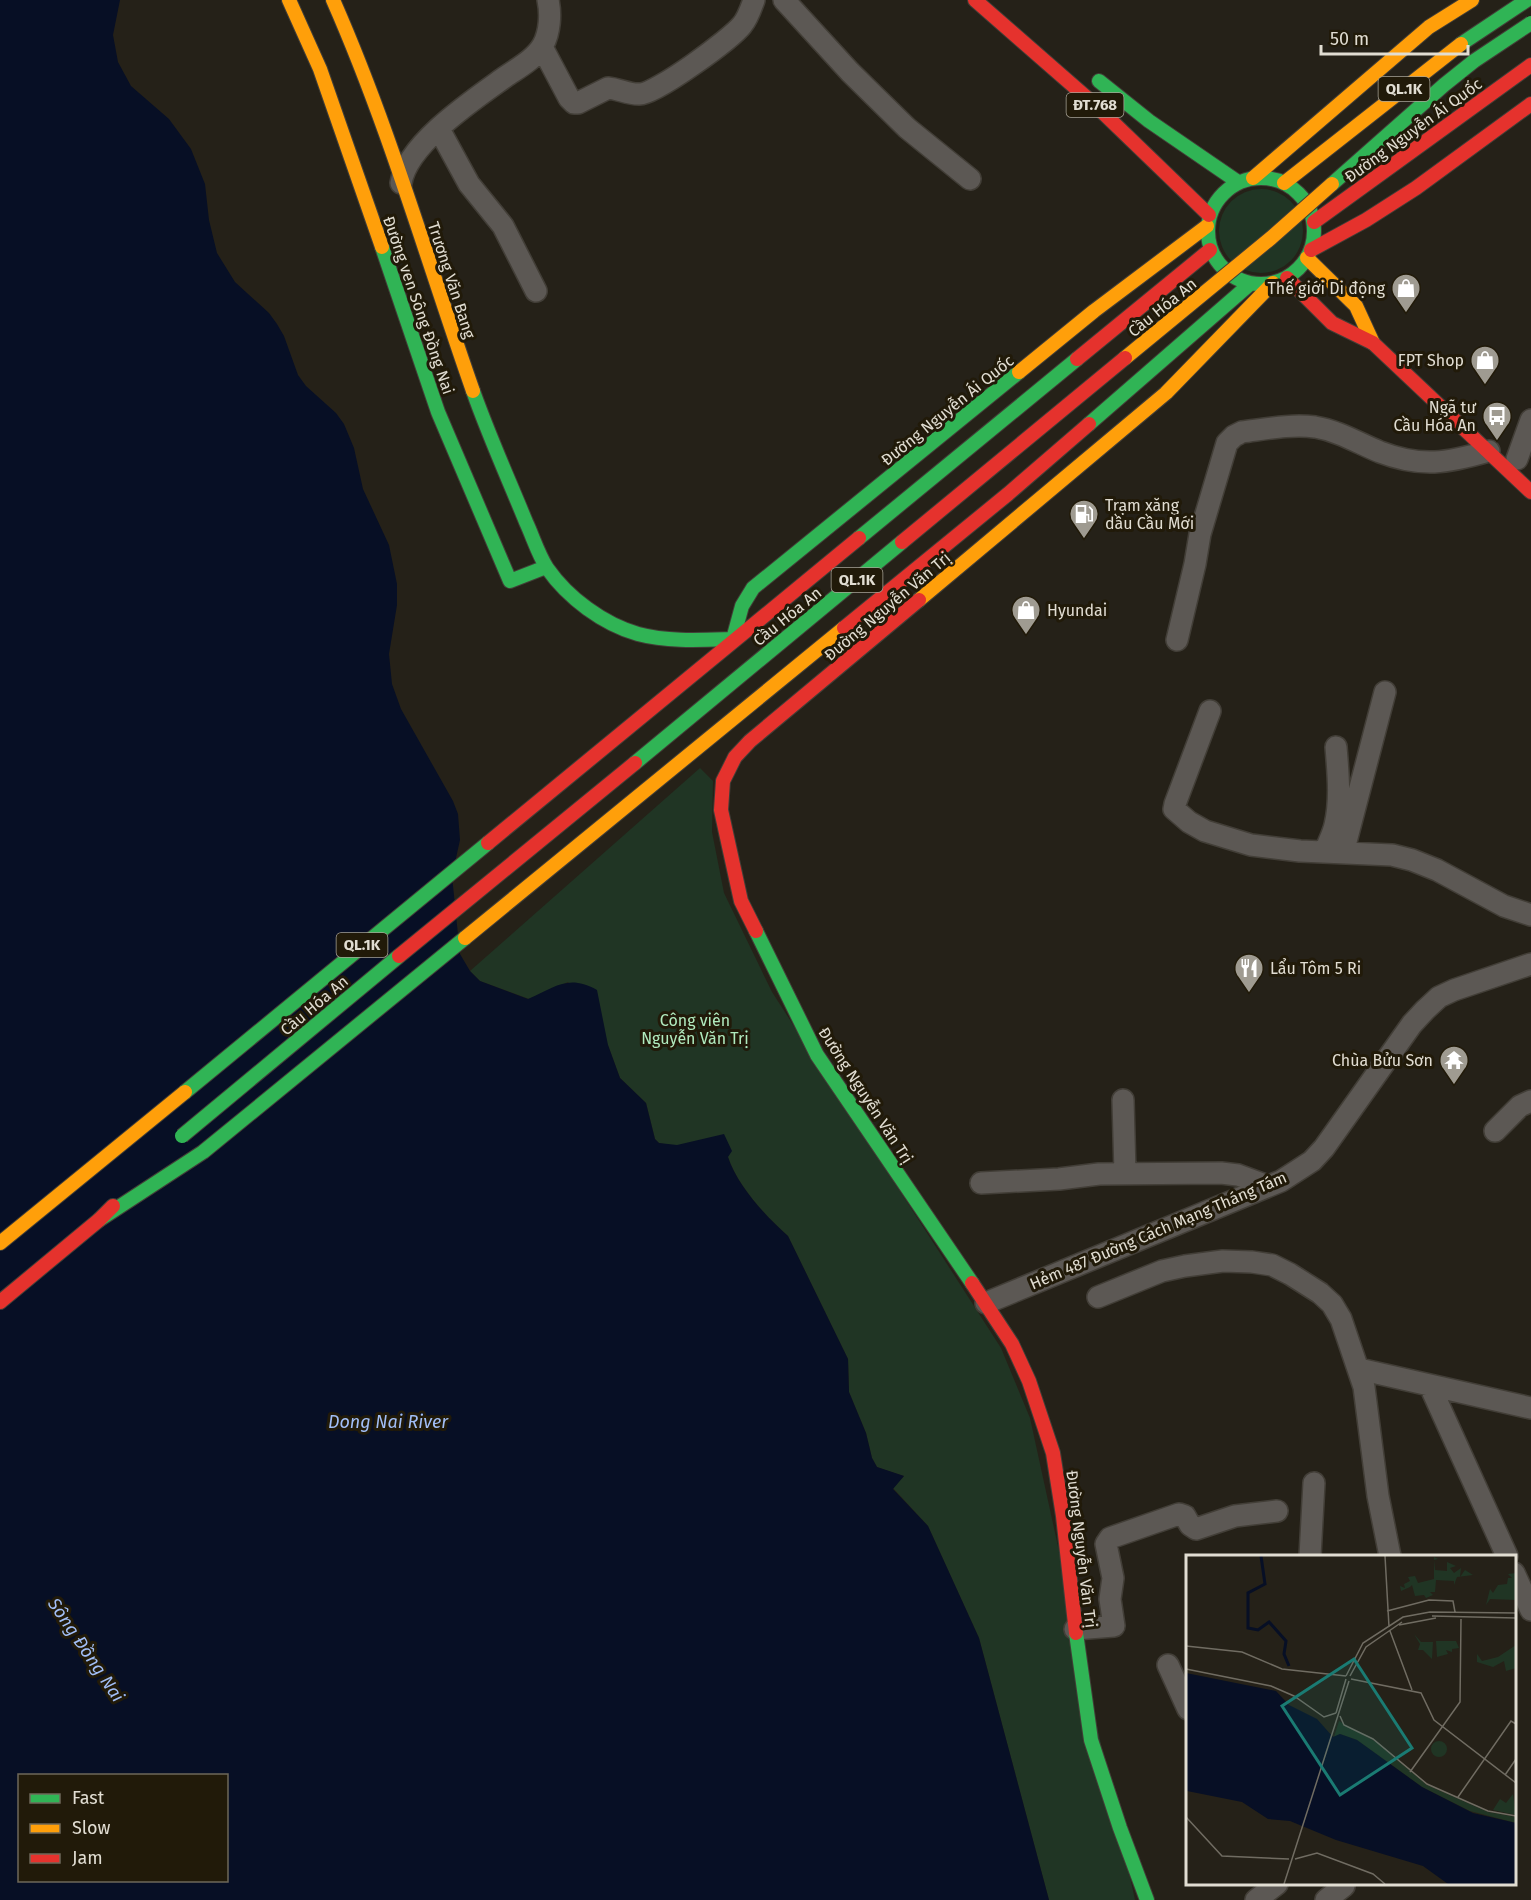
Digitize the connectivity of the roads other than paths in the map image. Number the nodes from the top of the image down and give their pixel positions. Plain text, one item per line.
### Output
1 (289, 0) edge
2 (333, 0) edge
3 (548, 0) edge
4 (754, 0) edge
5 (784, 0) edge
6 (975, 0) edge
7 (1472, 0) edge
8 (1527, 0) edge
9 (1531, 23) edge
10 (542, 47) junction
11 (360, 59) joint
12 (1531, 65) edge
13 (1088, 71) dead end
14 (1531, 104) edge
15 (439, 129) junction
16 (402, 177) junction
17 (1253, 178) junction
18 (970, 180) dead end
19 (1238, 182) junction
20 (1284, 183) junction
21 (1208, 220) junction
22 (1314, 222) junction
23 (1210, 250) junction
24 (1309, 254) junction
25 (1287, 278) junction
26 (1273, 283) junction
27 (1250, 284) junction
28 (536, 291) dead end
29 (431, 293) dead end
30 (1373, 343) junction
31 (1180, 345) junction
32 (1085, 353) junction
33 (1186, 374) junction
34 (1122, 395) junction
35 (1531, 420) edge
36 (1510, 456) edge
37 (1531, 492) edge
38 (546, 567) junction
39 (1177, 640) dead end
40 (729, 643) junction
41 (1385, 692) dead end
42 (1209, 711) dead end
43 (1336, 747) dead end
44 (1334, 852) junction
45 (1531, 915) edge
46 (1531, 964) edge
47 (1123, 1100) dead end
48 (1531, 1101) edge
49 (1495, 1131) dead end
50 (173, 1144) dead end
51 (148, 1170) dead end
52 (1125, 1173) junction
53 (981, 1183) dead end
54 (1268, 1186) junction
55 (99, 1220) junction
56 (0, 1243) edge
57 (1098, 1297) dead end
58 (0, 1302) edge
59 (986, 1303) junction
60 (1359, 1369) junction
61 (1430, 1386) junction
62 (1531, 1408) edge
63 (1314, 1483) dead end
64 (1277, 1511) dead end
65 (1310, 1555) edge
66 (1390, 1555) edge
67 (1506, 1555) edge
68 (1516, 1575) edge
69 (1531, 1610) edge
70 (1075, 1629) junction
71 (1168, 1665) dead end
72 (1186, 1704) edge
73 (1276, 1885) edge
74 (1344, 1886) dead end
75 (1147, 1900) edge
76 (1256, 1900) edge
77 (1326, 1900) edge

1 - 38 main road, Đường ven Sông Đồng Nai
2 - 11 street
3 - 10 street
4 - 10 street
5 - 18 street
6 - 21 main road, ĐT.768
7 - 17 main road, QL.1K
8 - 20 main road, QL.1K
9 - 50 main road, Cầu Hóa An / QL.1K, bridge
10 - 15 street
11 - 16 main road, Trương Văn Bang
12 - 22 main road, Đường Nguyễn Ái Quốc
13 - 19 main road, ĐT.768
14 - 24 main road
15 - 16 street
15 - 28 street
16 - 29 street
16 - 38 main road, Trương Văn Bang
17 - 19 main road
17 - 20 main road
19 - 21 main road
20 - 22 main road
21 - 23 main road
21 - 40 main road, Đường Nguyễn Ái Quốc
22 - 24 main road
23 - 27 main road
23 - 32 main road, QL.1K
24 - 25 main road
24 - 30 main road
25 - 26 main road
25 - 30 main road
26 - 27 main road
26 - 33 main road, Đường Nguyễn Văn Trị
27 - 31 main road, QL.1K
30 - 36 main road
31 - 33 main road
31 - 34 main road, QL.1K
32 - 34 main road
32 - 40 main road, QL.1K
33 - 59 main road, Đường Nguyễn Văn Trị
34 - 55 main road, QL.1K
35 - 36 street
36 - 37 main road
36 - 39 street
38 - 40 main road, Trương Văn Bang
40 - 56 main road, Cầu Hóa An / QL.1K
41 - 44 street
42 - 44 street
43 - 44 street
44 - 45 street
46 - 54 street, Hẻm 487 Đường Cách Mạng Tháng Tám
47 - 52 street
48 - 49 street
51 - 55 main road, QL.1K
52 - 53 street
52 - 54 street
54 - 59 street, Hẻm 487 Đường Cách Mạng Tháng Tám
55 - 58 main road, QL.1K
57 - 60 street
59 - 70 main road, Đường Nguyễn Văn Trị
60 - 61 street
60 - 66 street
61 - 62 street
61 - 67 street
63 - 65 street
64 - 70 street
68 - 69 street
70 - 75 main road, Đường Nguyễn Văn Trị
71 - 72 street
73 - 76 street
74 - 77 street

